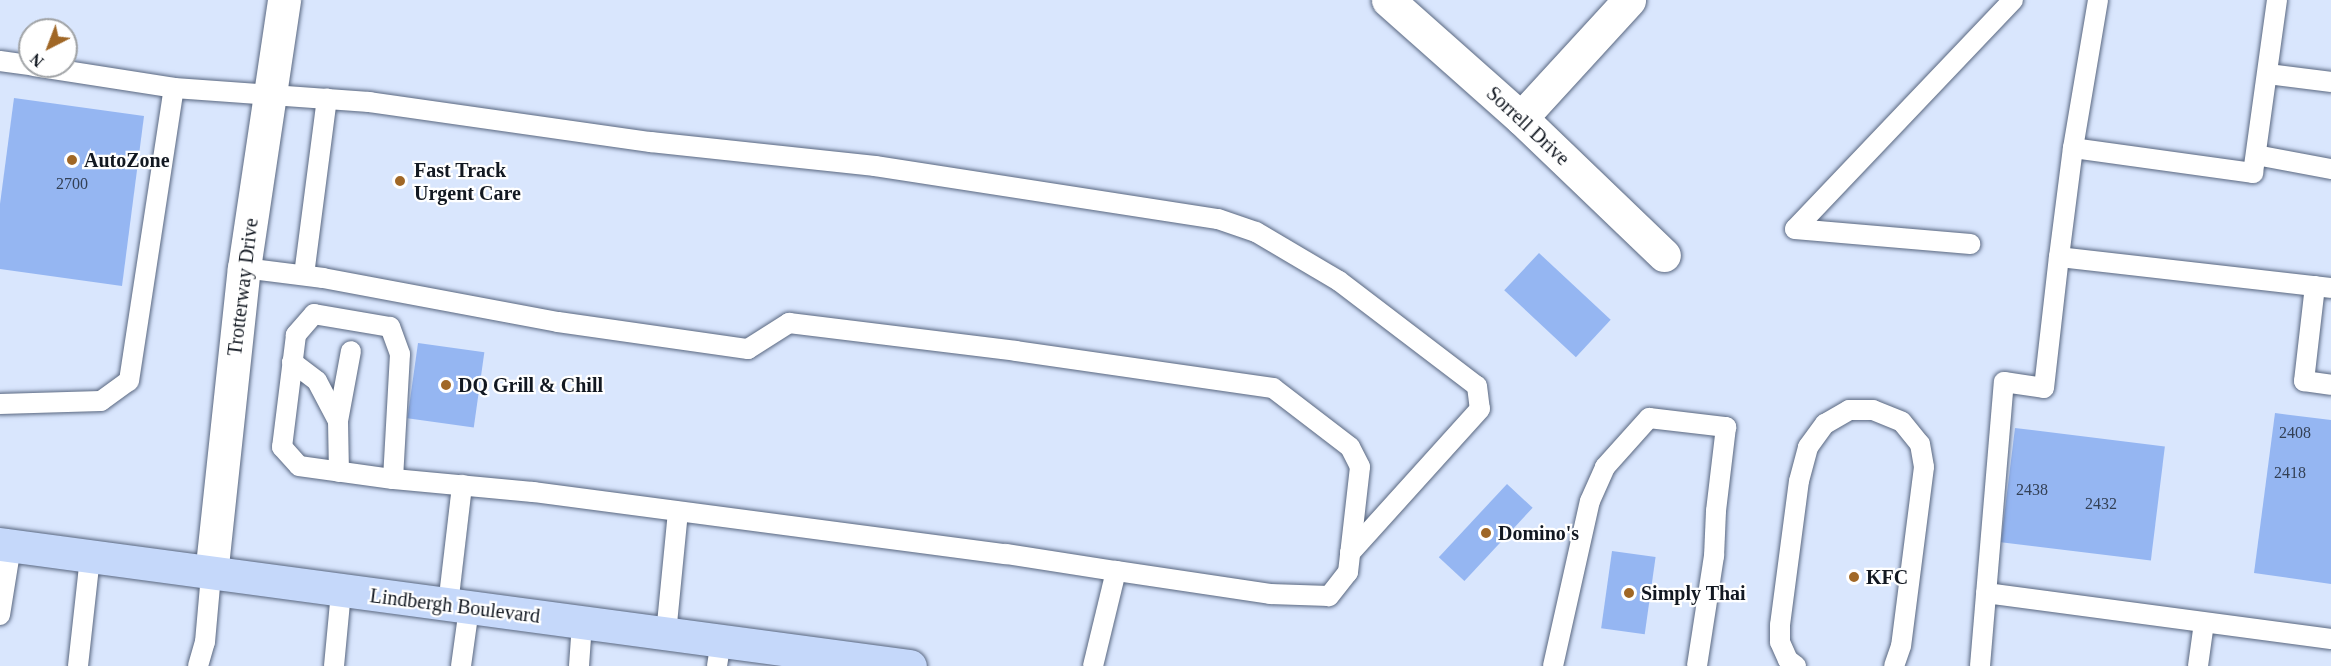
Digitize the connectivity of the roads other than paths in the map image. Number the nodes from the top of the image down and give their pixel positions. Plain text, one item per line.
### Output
1 (284, 0) edge
2 (1388, 0) edge
3 (1629, 0) edge
4 (2013, 0) edge
5 (2098, 0) edge
6 (2277, 0) edge
7 (0, 61) edge
8 (18, 64) edge
9 (78, 73) edge
10 (2268, 74) junction
11 (2331, 82) edge
12 (174, 88) junction
13 (270, 94) junction
14 (327, 98) junction
15 (1521, 118) junction
16 (2073, 148) junction
17 (2256, 155) junction
18 (2331, 169) edge
19 (1970, 244) dead end
20 (1664, 255) dead end
21 (2059, 257) junction
22 (244, 268) junction
23 (304, 275) junction
24 (2323, 287) edge
25 (351, 351) dead end
26 (292, 362) junction
27 (2331, 385) edge
28 (0, 404) edge
29 (338, 421) junction
30 (339, 472) junction
31 (393, 479) junction
32 (462, 485) junction
33 (678, 512) junction
34 (6, 545) edge
35 (1350, 553) junction
36 (90, 557) junction
37 (1116, 571) junction
38 (211, 575) junction
39 (341, 592) junction
40 (1986, 593) junction
41 (458, 607) junction
42 (0, 615) edge
43 (2205, 622) junction
44 (582, 623) junction
45 (666, 634) junction
46 (2331, 639) edge
47 (719, 653) edge
48 (833, 661) edge
49 (78, 666) edge
50 (198, 666) edge
51 (334, 666) edge
52 (461, 666) edge
53 (579, 666) edge
54 (910, 666) edge
55 (1094, 666) edge
56 (1553, 666) edge
57 (1697, 666) edge
58 (1796, 666) edge
59 (1894, 666) edge
60 (1980, 666) edge
61 (2198, 666) edge

1 - 13 street, Trotterway Drive
2 - 15 street, Sorrell Drive
3 - 15 street
4 - 19 lane
5 - 16 lane
6 - 10 lane
7 - 8 lane
9 - 12 lane
10 - 11 lane
10 - 17 lane
12 - 13 lane
12 - 28 lane
13 - 14 lane
13 - 22 street, Trotterway Drive
14 - 23 lane
14 - 35 lane
15 - 20 street, Sorrell Drive
16 - 17 lane
16 - 21 lane
17 - 18 lane
21 - 24 lane
21 - 40 lane
22 - 23 lane
22 - 38 street, Trotterway Drive
23 - 35 lane
24 - 27 lane
25 - 29 lane
26 - 29 lane
26 - 30 lane
26 - 31 lane
29 - 30 lane
30 - 31 lane
31 - 32 lane
32 - 33 lane
32 - 41 lane
33 - 37 lane
33 - 45 lane
34 - 36 main road, Lindbergh Boulevard
34 - 42 lane
35 - 37 lane
36 - 38 main road, Lindbergh Boulevard
36 - 49 lane
37 - 55 lane
38 - 39 main road, Lindbergh Boulevard
38 - 50 lane
39 - 41 main road, Lindbergh Boulevard
39 - 51 lane
40 - 43 lane
40 - 60 lane
41 - 44 main road, Lindbergh Boulevard
41 - 52 lane
43 - 46 lane
43 - 61 lane
44 - 45 main road, Lindbergh Boulevard
44 - 53 lane
45 - 47 main road, Lindbergh Boulevard
47 - 48 main road, Lindbergh Boulevard
48 - 54 main road, Lindbergh Boulevard
56 - 57 lane
58 - 59 lane

